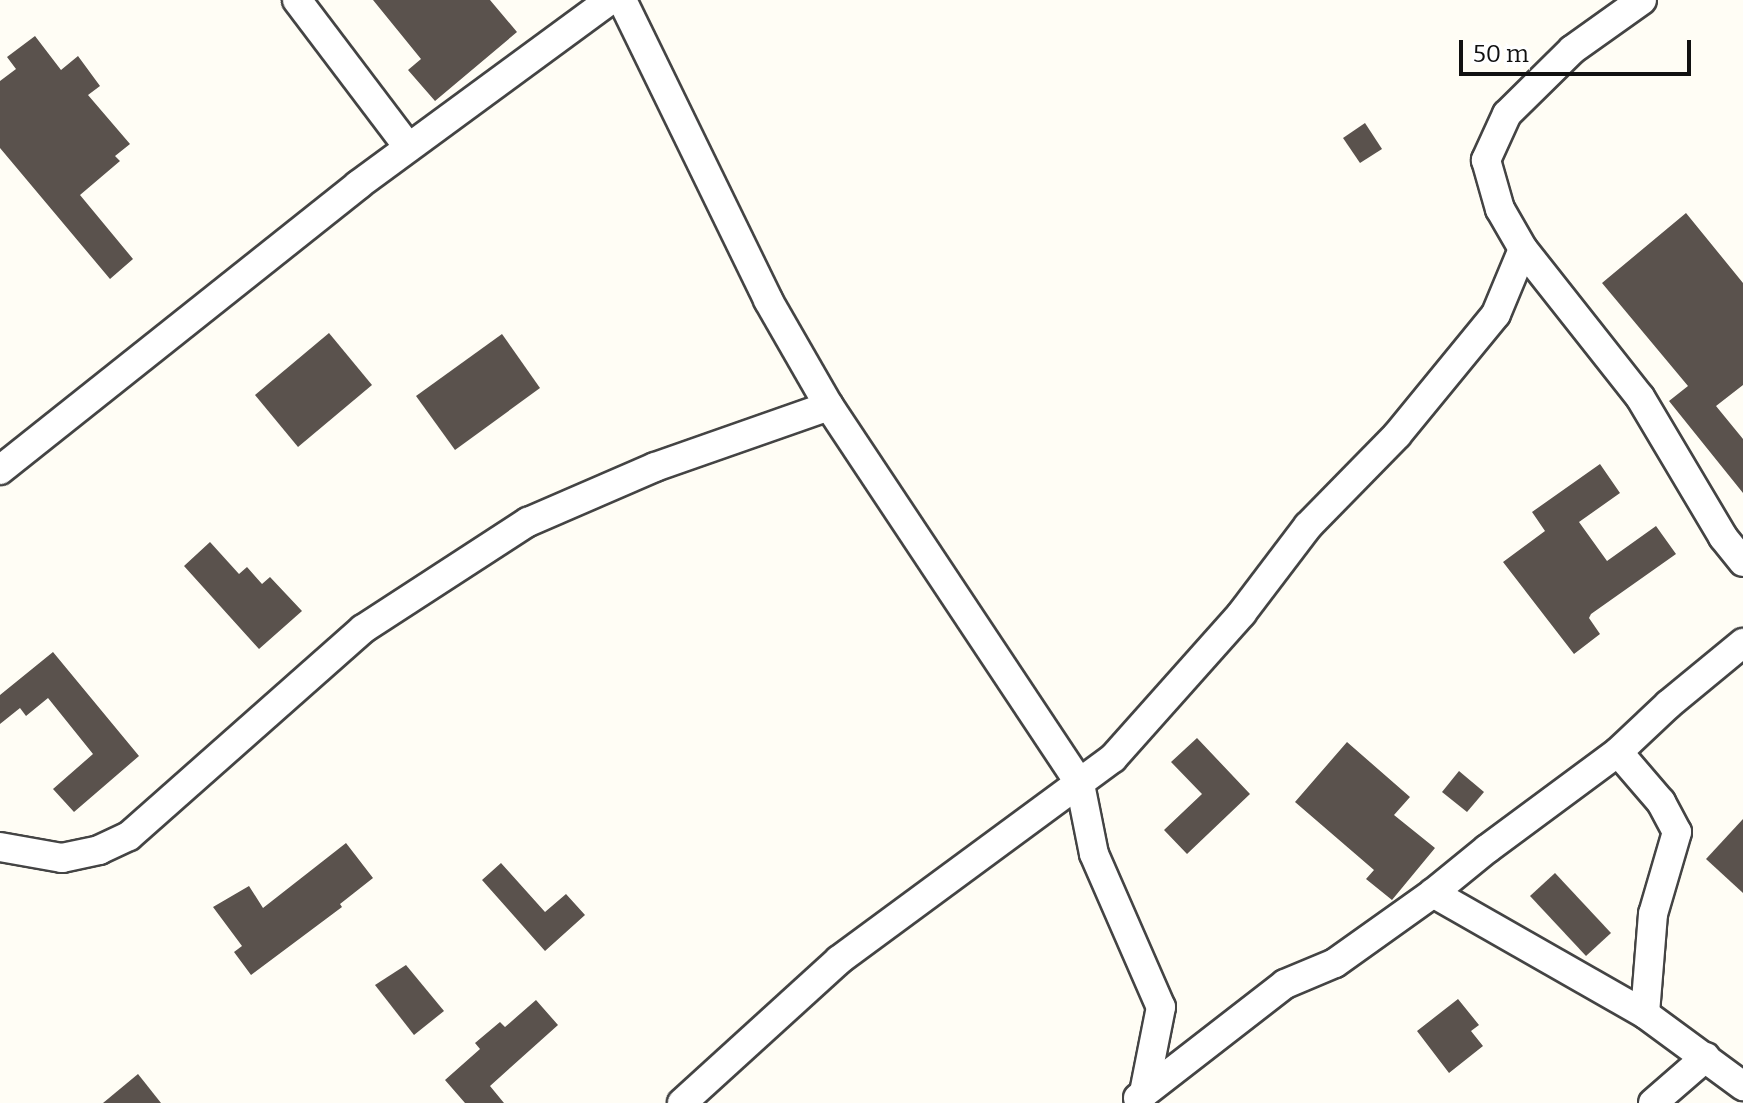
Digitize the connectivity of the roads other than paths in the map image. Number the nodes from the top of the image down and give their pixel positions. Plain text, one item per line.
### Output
1 (297, 0) edge
2 (610, 0) edge
3 (622, 0) edge
4 (1642, 0) edge
5 (408, 147) junction
6 (1523, 249) junction
7 (829, 406) junction
8 (0, 470) edge
9 (1733, 530) edge
10 (1743, 562) edge
11 (1743, 643) edge
12 (1618, 752) junction
13 (1080, 784) junction
14 (0, 847) edge
15 (1433, 893) junction
16 (1645, 1014) junction
17 (1706, 1057) junction
18 (1743, 1086) edge
19 (1138, 1098) edge
20 (682, 1103) edge
21 (1653, 1103) edge

1 - 5 street
2 - 5 street
3 - 7 street
4 - 6 street
5 - 8 street
6 - 9 street
6 - 13 street
7 - 13 street
7 - 14 street
9 - 10 street
11 - 12 street
12 - 15 street
12 - 16 street
13 - 19 street
13 - 20 street
15 - 16 street
15 - 19 street
16 - 17 street
17 - 18 street
17 - 21 street

